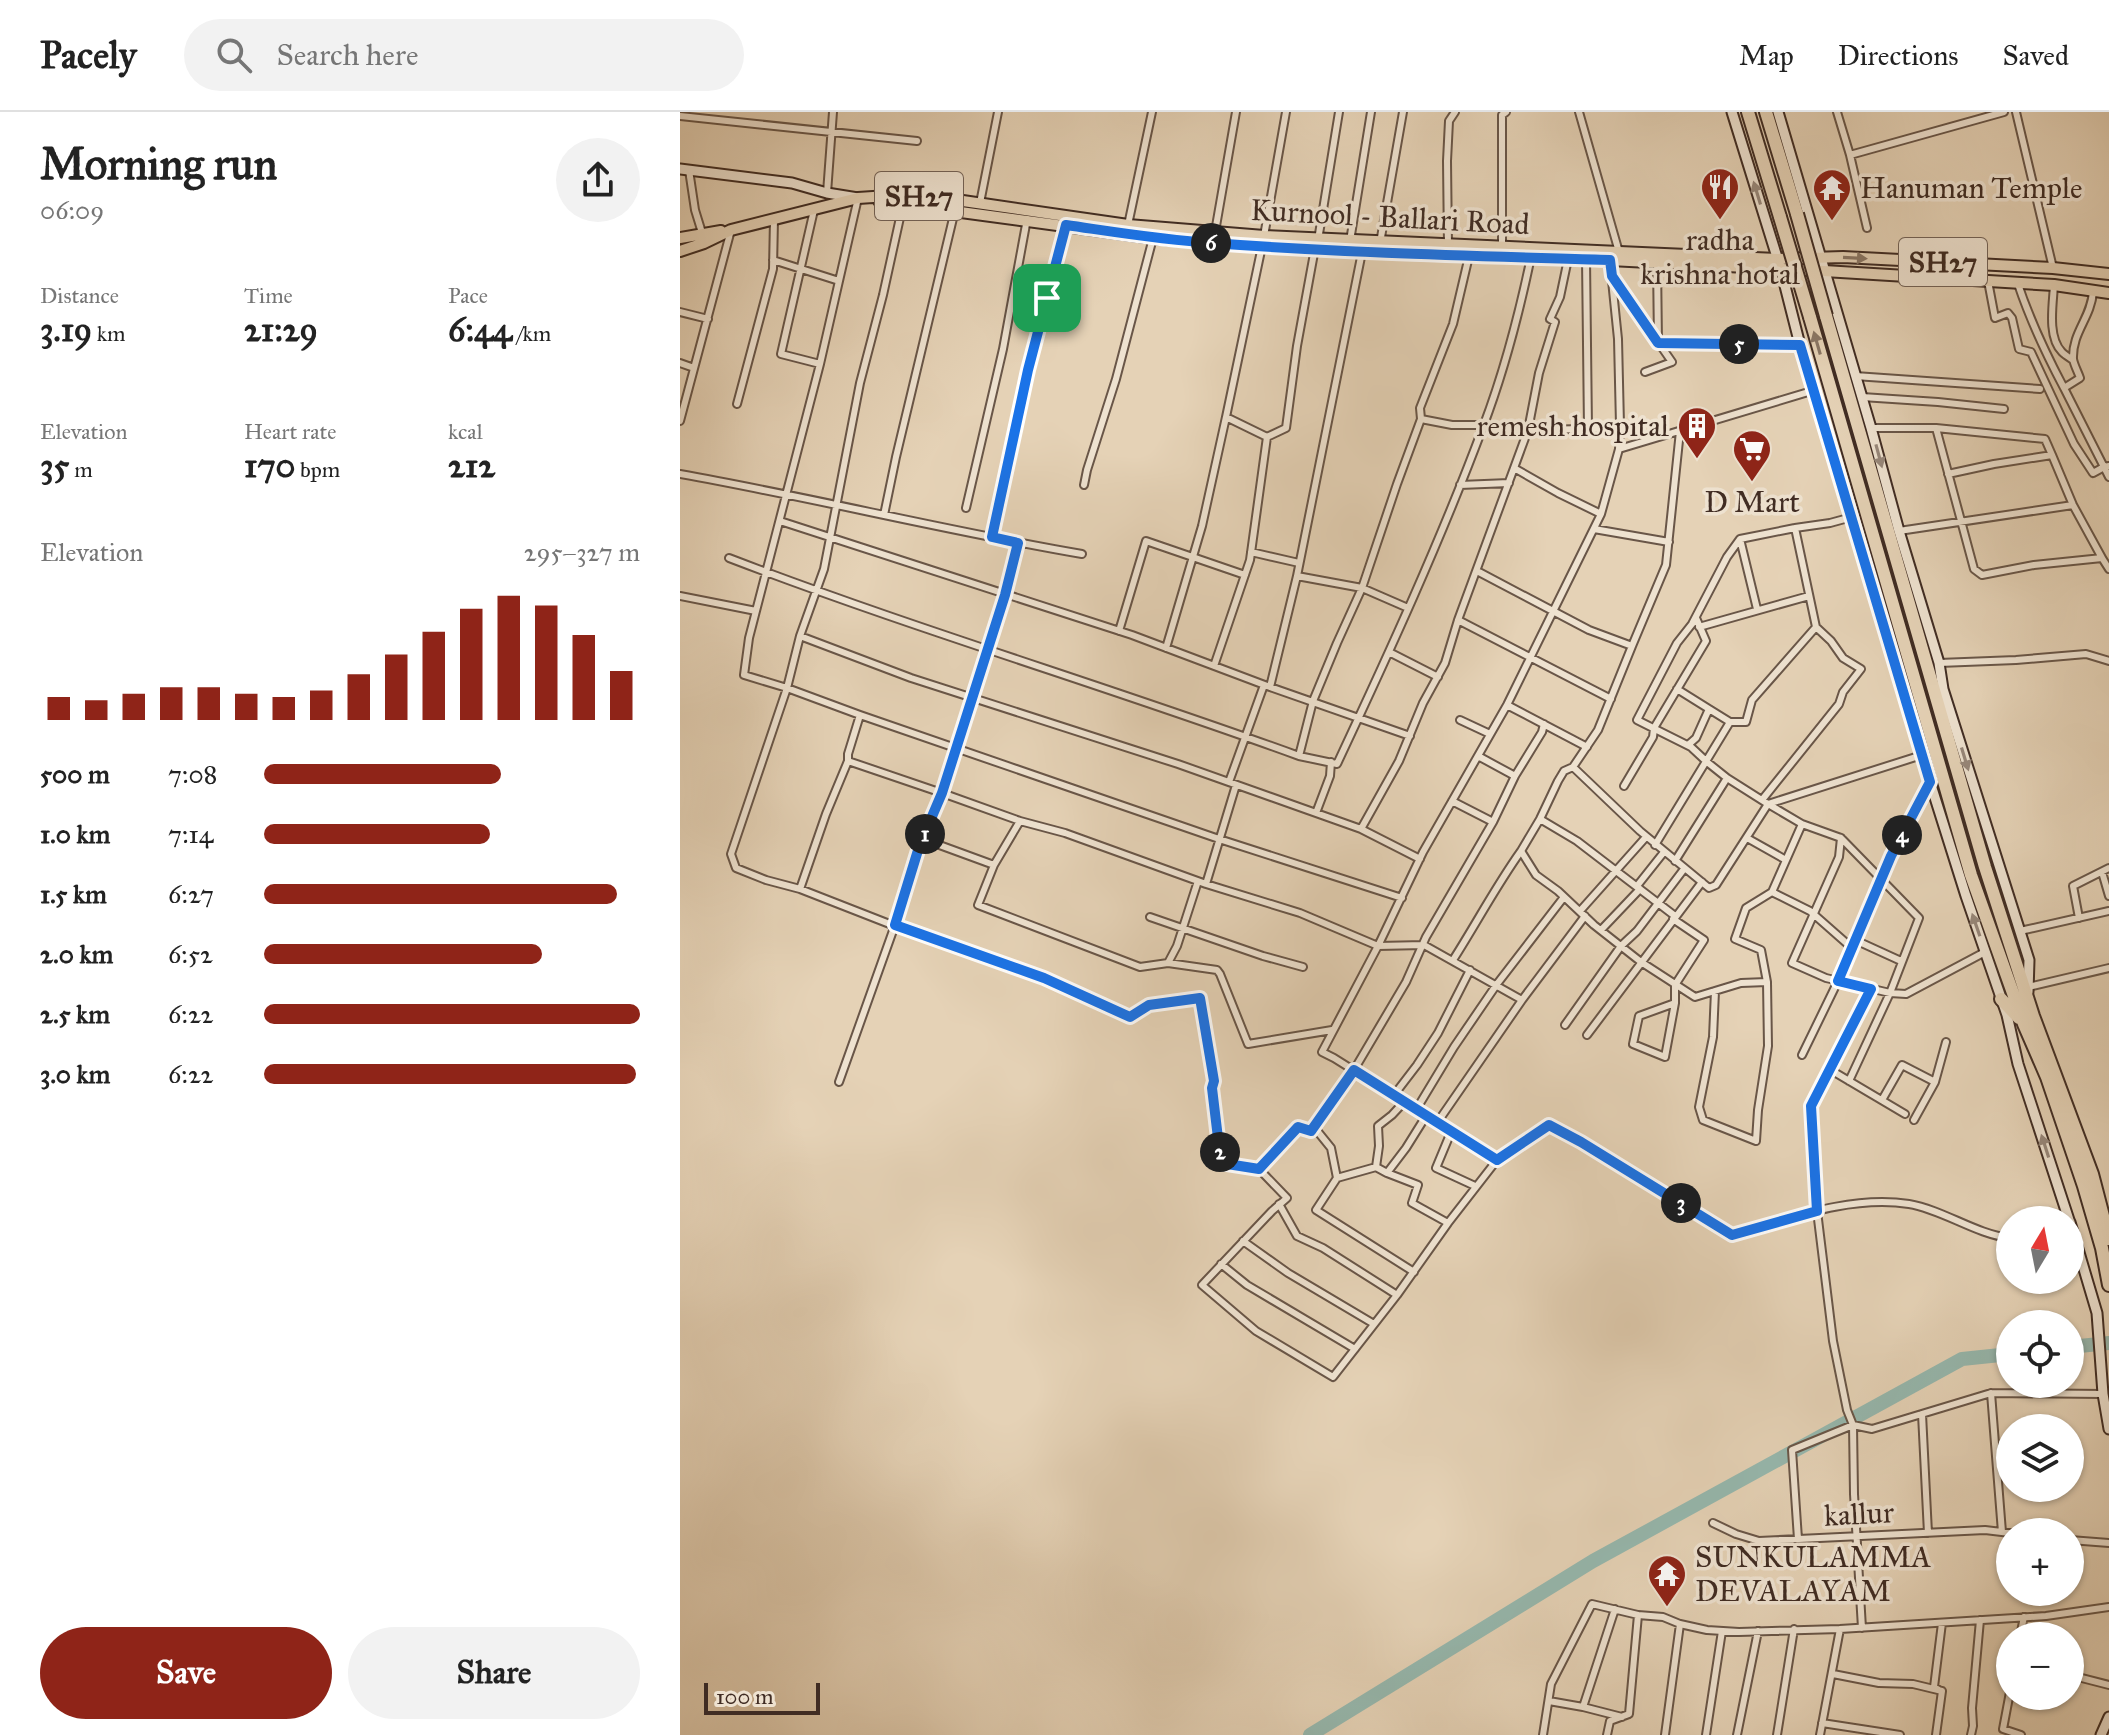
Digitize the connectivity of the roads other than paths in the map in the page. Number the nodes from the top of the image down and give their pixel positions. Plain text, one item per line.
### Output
1 (833, 112) edge
2 (998, 112) edge
3 (1152, 112) edge
4 (1236, 112) edge
5 (1286, 112) edge
6 (1339, 112) edge
7 (1371, 112) edge
8 (1403, 112) edge
9 (1455, 112) edge
10 (1506, 112) edge
11 (1579, 112) edge
12 (1732, 112) edge
13 (1748, 112) edge
14 (1766, 112) edge
15 (1778, 112) edge
16 (1837, 112) edge
17 (2004, 112) edge
18 (2016, 112) edge
19 (680, 116) edge
20 (832, 131) junction
21 (917, 141) dead end
22 (1850, 155) junction
23 (684, 169) edge
24 (827, 193) junction
25 (858, 198) junction
26 (980, 203) junction
27 (903, 204) junction
28 (814, 210) junction
29 (955, 210) junction
30 (774, 219) junction
31 (1027, 219) junction
32 (1066, 225) junction
33 (1128, 225) junction
34 (1867, 228) dead end
35 (731, 230) junction
36 (1215, 232) junction
37 (680, 238) edge
38 (703, 238) junction
39 (1153, 238) junction
40 (1263, 241) junction
41 (1350, 241) junction
42 (1380, 243) junction
43 (1316, 244) junction
44 (1448, 246) junction
45 (1502, 247) junction
46 (680, 251) edge
47 (1362, 252) junction
48 (1619, 252) junction
49 (1469, 256) junction
50 (1531, 257) junction
51 (1820, 258) junction
52 (1568, 259) junction
53 (1586, 259) junction
54 (773, 260) junction
55 (1610, 260) junction
56 (1657, 262) junction
57 (1779, 264) junction
58 (800, 267) junction
59 (2053, 268) junction
60 (1824, 271) junction
61 (2109, 274) edge
62 (1612, 276) junction
63 (839, 281) junction
64 (1988, 281) junction
65 (2018, 283) junction
66 (2054, 285) junction
67 (2093, 292) junction
68 (2109, 293) edge
69 (680, 312) edge
70 (708, 319) junction
71 (1658, 343) junction
72 (1800, 345) junction
73 (2073, 360) junction
74 (680, 363) edge
75 (820, 364) junction
76 (694, 368) junction
77 (1645, 372) dead end
78 (1855, 376) junction
79 (2064, 388) junction
80 (2040, 389) dead end
81 (1815, 390) junction
82 (1862, 397) junction
83 (737, 404) dead end
84 (2004, 409) dead end
85 (1226, 417) junction
86 (1421, 419) junction
87 (680, 420) edge
88 (1484, 425) junction
89 (1620, 425) junction
90 (1871, 428) junction
91 (1936, 428) junction
92 (1588, 429) junction
93 (1528, 430) junction
94 (1680, 431) junction
95 (1267, 437) junction
96 (1619, 449) junction
97 (2052, 455) junction
98 (2106, 466) edge
99 (1514, 468) junction
100 (680, 474) edge
101 (1948, 474) junction
102 (2109, 477) edge
103 (1509, 483) junction
104 (1084, 485) dead end
105 (1460, 485) junction
106 (787, 494) junction
107 (2073, 505) junction
108 (836, 506) junction
109 (966, 508) dead end
110 (1601, 514) junction
111 (884, 515) junction
112 (1852, 517) junction
113 (780, 521) junction
114 (1961, 523) junction
115 (1795, 528) junction
116 (1594, 529) junction
117 (1899, 531) junction
118 (830, 537) junction
119 (992, 537) junction
120 (1740, 539) junction
121 (1669, 542) junction
122 (1018, 543) junction
123 (1251, 552) junction
124 (1082, 554) dead end
125 (729, 558) dead end
126 (1193, 558) junction
127 (2102, 558) junction
128 (1299, 563) junction
129 (2109, 569) edge
130 (1477, 571) junction
131 (766, 572) junction
132 (1245, 575) junction
133 (1297, 576) junction
134 (1362, 588) junction
135 (817, 591) junction
136 (1005, 595) junction
137 (680, 596) edge
138 (1809, 596) junction
139 (1408, 608) junction
140 (1757, 609) junction
141 (756, 611) junction
142 (1553, 612) junction
143 (1458, 620) junction
144 (1694, 620) junction
145 (1700, 627) junction
146 (1816, 627) junction
147 (1119, 631) junction
148 (800, 636) junction
149 (1632, 646) junction
150 (988, 648) junction
151 (1166, 648) junction
152 (1389, 652) junction
153 (1531, 657) junction
154 (2109, 661) edge
155 (1939, 663) junction
156 (1214, 666) junction
157 (1438, 677) junction
158 (1267, 686) junction
159 (787, 688) junction
160 (1677, 689) junction
161 (971, 698) junction
162 (1611, 699) junction
163 (1313, 701) junction
164 (1507, 705) junction
165 (1709, 709) junction
166 (860, 715) junction
167 (1359, 718) junction
168 (1460, 720) dead end
169 (1730, 722) junction
170 (1544, 724) junction
171 (1654, 728) junction
172 (1490, 734) junction
173 (1410, 736) junction
174 (1246, 737) junction
175 (1688, 745) junction
176 (956, 747) junction
177 (1587, 747) junction
178 (1922, 755) junction
179 (1299, 756) junction
180 (1478, 756) junction
181 (848, 761) junction
182 (1331, 762) junction
183 (1707, 762) junction
184 (1573, 767) junction
185 (1515, 776) junction
186 (1727, 778) junction
187 (1930, 782) junction
188 (1233, 784) junction
189 (1624, 786) dead end
190 (942, 793) junction
191 (1452, 801) junction
192 (1765, 802) junction
193 (1316, 813) junction
194 (1540, 819) junction
195 (1020, 821) junction
196 (1493, 822) junction
197 (1802, 824) junction
198 (1361, 829) junction
199 (1646, 837) junction
200 (1747, 838) junction
201 (1841, 838) junction
202 (923, 839) junction
203 (1219, 839) junction
204 (1655, 845) junction
205 (1521, 851) junction
206 (1664, 852) junction
207 (1420, 859) junction
208 (1786, 860) junction
209 (1675, 861) junction
210 (994, 865) junction
211 (1684, 869) junction
212 (2106, 870) edge
213 (1616, 871) junction
214 (1881, 878) junction
215 (1202, 882) junction
216 (1702, 882) junction
217 (1639, 888) junction
218 (800, 889) junction
219 (1772, 892) junction
220 (2109, 896) edge
221 (1564, 897) junction
222 (1402, 898) junction
223 (1658, 903) junction
224 (2109, 911) edge
225 (1583, 914) junction
226 (1812, 914) junction
227 (1150, 917) dead end
228 (1674, 918) junction
229 (2079, 918) junction
230 (895, 925) junction
231 (1183, 929) junction
232 (1601, 930) junction
233 (2020, 931) junction
234 (1853, 944) junction
235 (1424, 945) junction
236 (1378, 946) junction
237 (1621, 946) junction
238 (1985, 952) junction
239 (1453, 960) junction
240 (1901, 961) junction
241 (1641, 962) junction
242 (1168, 963) junction
243 (1303, 967) dead end
244 (2109, 968) edge
245 (1470, 970) junction
246 (1838, 981) junction
247 (1767, 982) junction
248 (1497, 984) junction
249 (1675, 985) junction
250 (1871, 989) junction
251 (1715, 991) junction
252 (1890, 993) junction
253 (2028, 993) junction
254 (2001, 999) junction
255 (1522, 1000) junction
256 (1675, 1003) junction
257 (2024, 1024) junction
258 (1565, 1025) dead end
259 (1332, 1030) junction
260 (1587, 1035) dead end
261 (1946, 1042) dead end
262 (1802, 1055) dead end
263 (1829, 1069) junction
264 (1354, 1070) junction
265 (1849, 1081) junction
266 (839, 1082) dead end
267 (1935, 1082) junction
268 (1394, 1095) junction
269 (1882, 1100) junction
270 (1404, 1102) junction
271 (1416, 1110) junction
272 (1905, 1114) dead end
273 (1426, 1116) junction
274 (1914, 1120) dead end
275 (1437, 1123) junction
276 (1314, 1127) junction
277 (1451, 1132) junction
278 (1497, 1160) junction
279 (1376, 1167) junction
280 (1259, 1169) junction
281 (1387, 1173) junction
282 (1337, 1178) junction
283 (1475, 1186) junction
284 (1279, 1204) junction
285 (2065, 1206) edge
286 (1817, 1211) junction
287 (1448, 1223) junction
288 (1996, 1233) edge
289 (2109, 1239) edge
290 (1243, 1241) junction
291 (1221, 1264) junction
292 (1414, 1272) junction
293 (2084, 1275) edge
294 (2109, 1285) edge
295 (1397, 1295) junction
296 (1374, 1324) junction
297 (1355, 1349) junction
298 (1991, 1393) junction
299 (2103, 1394) junction
300 (1922, 1414) junction
301 (1853, 1425) junction
302 (2109, 1429) edge
303 (2004, 1518) edge
304 (1713, 1523) dead end
305 (1996, 1531) edge
306 (1928, 1533) junction
307 (1857, 1537) junction
308 (1798, 1539) junction
309 (2084, 1541) edge
310 (2109, 1543) edge
311 (2109, 1607) edge
312 (1615, 1609) junction
313 (1638, 1615) junction
314 (2024, 1617) junction
315 (1980, 1620) junction
316 (2023, 1622) edge
317 (1942, 1623) junction
318 (1680, 1624) junction
319 (1862, 1628) junction
320 (1794, 1629) junction
321 (1840, 1629) junction
322 (1722, 1631) junction
323 (1758, 1631) junction
324 (1833, 1674) junction
325 (2084, 1679) edge
326 (2109, 1685) edge
327 (1942, 1691) junction
328 (1549, 1701) junction
329 (1583, 1707) junction
330 (2007, 1710) edge
331 (1622, 1717) junction
332 (2109, 1717) edge
333 (1822, 1723) junction
334 (2105, 1732) edge
335 (1543, 1735) edge
336 (1607, 1735) edge
337 (1665, 1735) edge
338 (1706, 1735) edge
339 (1737, 1735) edge
340 (1777, 1735) edge
341 (1820, 1735) edge
342 (1900, 1735) edge
343 (1936, 1735) edge
344 (1971, 1735) edge
345 (2021, 1735) edge

1 - 20 street
2 - 26 street
3 - 33 street
4 - 36 street
5 - 40 street
6 - 43 street
7 - 41 street
8 - 42 street
9 - 44 street
10 - 45 street
11 - 48 street
57 -> 12 street
257 -> 13 highway, bridge
14 - 253 highway, bridge
15 - 51 street
16 - 22 street
17 - 22 street
18 - 59 street
19 - 20 street
20 - 21 street
20 - 24 street
22 - 34 street
23 - 24 street
23 - 38 street
24 - 25 street
25 - 26 main road, Kurnool - Ballari Road / SH27
25 - 27 main road, Kurnool - Ballari Road
25 - 28 main road, Kurnool - Ballari Road / SH27
25 - 63 street
26 - 33 main road, Kurnool - Ballari Road / SH27
27 - 29 main road, Kurnool - Ballari Road / SH27
27 - 108 street
28 - 30 main road, Kurnool - Ballari Road / SH27
28 - 58 street
29 - 31 main road, Kurnool - Ballari Road / SH27
29 - 111 street
30 - 35 main road, Kurnool - Ballari Road / SH27
30 - 54 street
31 - 32 main road, Kurnool - Ballari Road / SH27
31 - 109 street
32 - 39 main road, Kurnool - Ballari Road / SH27
32 - 119 street
33 - 36 main road, Kurnool - Ballari Road / SH27
35 - 38 main road, Kurnool - Ballari Road / SH27
35 - 70 street
36 - 40 main road, Kurnool - Ballari Road / SH27
37 - 38 main road, SH27
38 - 46 main road, Kurnool - Ballari Road / SH27
39 - 40 main road, Kurnool - Ballari Road / SH27
39 - 104 street
40 - 43 main road, Kurnool - Ballari Road / SH27
40 - 85 street
41 - 42 main road, Kurnool - Ballari Road / SH27
41 - 43 main road, Kurnool - Ballari Road / SH27
42 - 44 main road, Kurnool - Ballari Road / SH27
43 - 47 main road, Kurnool - Ballari Road / SH27
43 - 95 street
44 - 45 main road, Kurnool - Ballari Road / SH27
45 - 48 main road, Kurnool - Ballari Road / SH27
47 - 49 main road, Kurnool - Ballari Road / SH27
47 - 128 street
48 - 57 main road, Kurnool - Ballari Road / SH27
49 - 50 main road, Kurnool - Ballari Road / SH27
49 - 86 street
50 - 52 main road, Kurnool - Ballari Road / SH27
50 - 88 street
51 - 57 main road, SH27
51 -> 59 main road, SH27
51 - 60 street
52 - 53 main road, Kurnool - Ballari Road / SH27
52 - 93 street
53 - 55 main road, Kurnool - Ballari Road / SH27
53 - 92 street
54 - 58 street
54 - 83 street
55 - 56 main road, Kurnool - Ballari Road / SH27
55 - 62 street
56 - 57 main road, Kurnool - Ballari Road / SH27
56 - 71 street
57 - 60 main road, Kurnool - Ballari Road / SH27
57 - 72 street
58 - 63 street
58 - 75 street
59 - 61 main road, SH27
60 - 64 main road, SH27
60 - 78 street
62 - 71 street
62 - 89 street
63 - 75 street
64 - 65 main road, SH27
64 - 98 street
65 - 66 main road, SH27
65 - 79 street
66 - 67 main road, SH27
66 - 73 street
67 - 68 main road, SH27
67 - 73 street
69 - 70 street
70 - 76 street
71 - 72 street
71 - 77 street
72 - 81 street
73 - 79 street
74 - 76 street
75 - 106 street
76 - 87 street
78 - 80 street
78 - 82 street
79 - 98 street
81 - 94 street
81 - 112 street
82 - 84 street
82 - 90 street
85 - 95 street
85 - 126 street
86 - 88 street
86 - 134 street
88 - 93 street
88 - 105 street
89 - 92 street
89 - 96 street
90 - 91 street
90 -> 117 street
91 - 97 street
91 - 101 street
92 - 93 street
93 - 99 street
94 - 96 street
94 - 121 street
95 - 123 street
96 - 110 street
97 - 101 street
97 - 107 street
98 - 102 street
99 - 103 street
99 - 110 street
100 - 106 street
101 - 114 street
103 - 105 street
103 - 130 street
105 - 139 street
106 - 108 street
106 - 113 street
107 - 114 street
107 - 127 street
108 - 111 street
108 - 118 street
110 - 116 street
111 - 119 street
112 - 115 street
112 - 178 street
113 - 118 street
113 - 131 street
114 - 117 street
114 - 127 street
115 - 120 street
115 - 138 street
116 - 121 street
116 - 142 street
117 - 155 street
118 - 135 street
118 - 136 street
119 - 122 street
120 - 140 street
120 - 144 street
121 - 149 street
122 - 124 street
122 - 136 street
123 - 128 street
123 - 132 street
125 - 131 street
126 - 132 street
126 - 147 street
126 - 151 street
127 - 129 street
128 - 133 street
130 - 142 street
130 - 143 street
131 - 135 street
131 - 141 street
132 - 156 street
133 - 134 street
133 - 158 street
134 - 139 street
134 - 163 street
135 - 148 street
135 - 150 street
136 - 147 street
136 - 150 street
137 - 141 street
138 - 140 street
138 - 146 street
139 - 152 street
140 - 145 street
141 - 159 street
142 - 149 street
142 - 153 street
143 - 153 street
143 - 157 street
144 - 145 street
144 - 171 street
145 - 160 street
146 - 169 street
146 - 192 street
147 - 151 street
148 - 159 street
148 - 161 street
149 - 162 street
150 - 161 street
150 - 174 street
151 - 156 street
152 - 157 street
152 - 167 street
153 - 162 street
153 - 164 street
154 - 155 street
155 -> 233 street
156 - 158 street
157 - 173 street
158 - 163 street
158 - 174 street
159 - 166 street
159 - 218 street
160 - 165 street
160 - 171 street
161 - 176 street
161 - 188 street
162 - 177 street
163 - 167 street
163 - 179 street
164 - 170 street
164 - 172 street
165 - 169 street
165 - 175 street
166 - 176 street
166 - 181 street
167 - 173 street
167 - 182 street
168 - 172 street
169 - 183 street
170 - 177 street
170 - 185 street
171 - 175 street
171 - 189 street
172 - 180 street
173 - 198 street
174 - 179 street
174 - 188 street
175 - 183 street
176 - 190 street
176 - 203 street
177 - 184 street
178 - 187 street
178 - 192 street
179 - 182 street
180 - 185 street
180 - 191 street
181 - 190 street
181 - 218 street
182 - 193 street
183 - 186 street
183 - 204 street
184 - 194 street
184 - 199 street
185 - 196 street
186 - 192 street
186 - 209 street
187 - 214 street
238 -> 187 street
188 - 193 street
188 - 203 street
190 - 195 street
190 - 202 street
191 - 196 street
191 - 207 street
192 - 197 street
192 - 200 street
193 - 198 street
194 - 205 street
194 - 213 street
195 - 210 street
195 - 215 street
196 - 235 street
197 - 201 street
197 - 208 street
198 - 207 street
199 - 204 street
199 - 213 street
200 - 208 street
200 - 216 street
201 - 214 street
201 - 226 street
202 - 210 street
202 - 230 street
203 - 215 street
203 - 222 street
204 - 206 street
205 - 221 street
205 - 239 street
206 - 209 street
206 - 217 street
207 - 222 street
208 - 219 street
209 - 211 street
210 - 242 street
211 - 216 street
211 - 223 street
212 - 220 street
212 - 229 street
213 - 217 street
213 - 225 street
214 - 234 street
214 - 240 street
215 - 231 street
215 - 236 street
216 - 228 street
217 - 223 street
217 - 232 street
218 - 230 street
219 - 226 street
219 - 247 street
221 - 225 street
221 - 248 street
222 - 236 street
223 - 228 street
223 - 237 street
224 - 229 street
225 - 232 street
225 - 255 street
226 - 234 street
226 - 246 street
227 - 231 street
228 - 241 street
228 - 249 street
229 - 233 street
230 - 266 street
230 - 280 street
231 - 242 street
231 - 243 street
232 - 237 street
233 - 253 street
234 - 240 street
234 - 246 street
235 - 236 street
235 - 239 street
235 - 264 street
236 - 259 street
237 - 241 street
237 - 258 street
238 - 252 street
238 - 254 street
239 - 245 street
240 - 252 street
241 - 249 street
241 - 260 street
242 - 259 street
244 - 253 street
245 - 248 street
245 - 268 street
246 - 250 street
246 - 262 street
247 - 251 street
247 - 251 street
248 - 255 street
248 - 271 street
249 - 251 street
249 - 256 street
250 - 252 street
250 - 263 street
252 - 265 street
253 - 289 highway
254 - 257 highway
285 -> 254 street
255 - 275 street
256 - 256 street
257 - 294 highway
259 - 264 street
261 - 267 street
263 - 265 street
263 - 286 street
264 - 268 street
264 - 276 street
265 - 269 street
267 - 269 street
267 - 274 street
268 - 270 street
269 - 272 street
270 - 271 street
270 - 279 street
271 - 273 street
273 - 275 street
273 - 281 street
275 - 277 street
276 - 280 street
276 - 282 street
277 - 278 street
277 - 283 street
278 - 283 street
278 - 286 street
279 - 281 street
279 - 282 street
280 - 284 street
281 - 287 street
282 - 292 street
283 - 287 street
284 - 290 street
284 - 295 street
286 - 288 street
286 - 301 street
287 - 292 street
290 - 291 street
290 - 296 street
291 - 297 street
291 - 297 street
292 - 295 street
293 - 299 street
295 - 296 street
296 - 297 street
298 - 299 street
298 - 300 street
298 - 303 street
299 - 302 street
300 - 301 street
300 - 306 street
301 - 307 street
301 - 308 street
304 - 308 street, kallur
305 - 306 street, kallur
306 - 307 street, kallur
307 - 308 street, kallur
307 - 319 street
309 - 310 street
311 - 314 street
312 - 313 street
312 - 328 street
312 - 329 street
313 - 318 street
313 - 331 street
314 - 315 street
314 - 316 street
315 - 317 street
315 - 344 street
317 - 319 street
317 - 327 street
318 - 322 street
318 - 337 street
319 - 321 street
320 - 321 street
320 - 323 street
320 - 340 street
321 - 324 street
322 - 323 street
322 - 338 street
323 - 339 street
324 - 327 street
324 - 333 street
325 - 326 street
327 - 343 street
328 - 329 street
328 - 335 street
329 - 331 street
330 - 345 street
331 - 336 street
332 - 334 street
333 - 341 street
333 - 342 street

